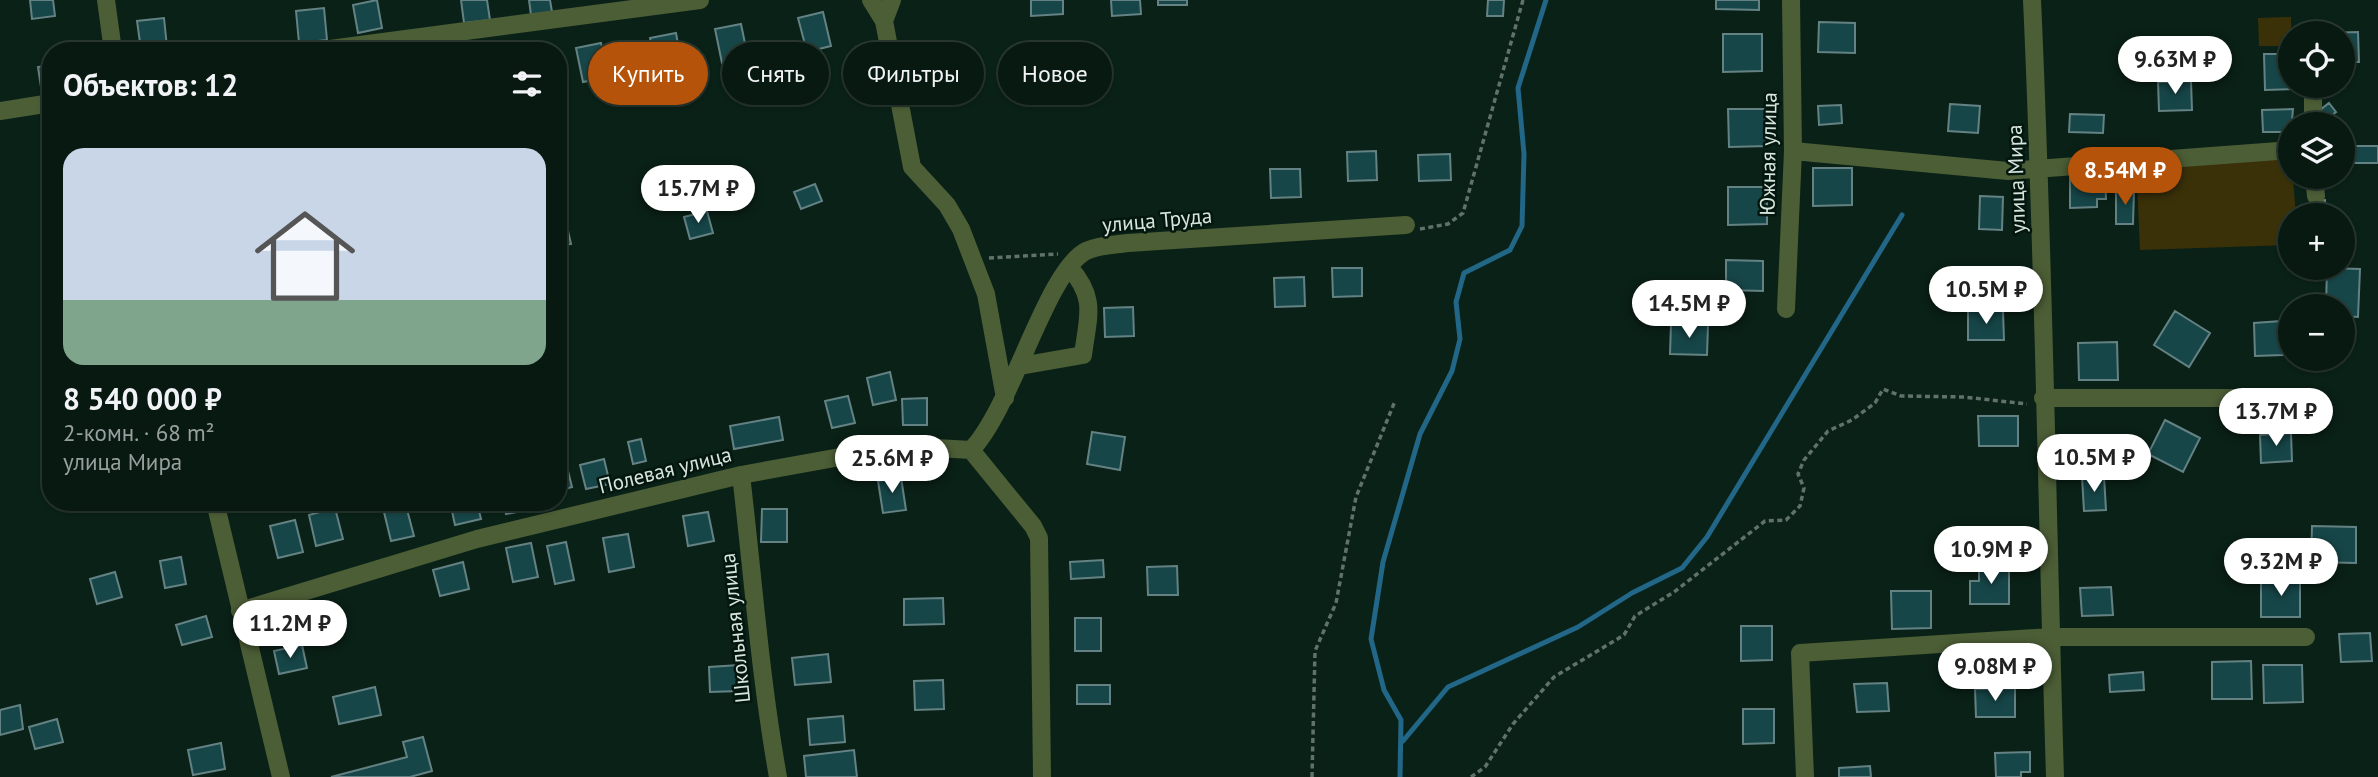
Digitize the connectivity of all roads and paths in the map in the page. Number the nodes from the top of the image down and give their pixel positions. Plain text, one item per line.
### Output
1 (106, 0) edge
2 (700, 0) edge
3 (870, 0) edge
4 (892, 0) edge
5 (1523, 0) edge
6 (1791, 0) edge
7 (2032, 0) edge
8 (884, 21) junction
9 (112, 42) edge
10 (383, 42) edge
11 (42, 104) edge
12 (0, 111) edge
13 (1793, 151) junction
14 (2278, 151) edge
15 (2040, 167) junction
16 (2315, 189) edge
17 (2316, 196) dead end
18 (1412, 227) joint
19 (1084, 253) junction
20 (972, 259) junction
21 (1069, 267) junction
22 (1786, 309) dead end
23 (1020, 366) junction
24 (1005, 398) junction
25 (2312, 398) dead end
26 (1395, 401) dead end
27 (2043, 401) junction
28 (977, 444) junction
29 (741, 475) junction
30 (217, 511) edge
31 (240, 611) junction
32 (2050, 637) junction
33 (2306, 637) dead end
34 (281, 777) edge
35 (778, 777) edge
36 (1042, 777) edge
37 (1312, 777) edge
38 (1471, 777) edge
39 (1805, 777) edge
40 (2055, 777) edge

1 - 9 street
2 - 10 street
3 - 8 street
4 - 8 street
5 - 18 path
6 - 13 street, Южная улица
7 - 15 street, улица Мира
8 - 20 street
11 - 12 street
13 - 15 street
13 - 22 street, Южная улица
14 - 15 street
15 - 27 street, улица Мира
16 - 17 street
18 - 19 street, улица Труда
19 - 20 path
19 - 21 street, улица Труда
20 - 24 street
21 - 23 street, улица Труда
21 - 23 street
23 - 24 street, улица Труда
24 - 28 street, улица Труда
25 - 27 street
26 - 37 path
27 - 32 street, улица Мира
27 - 38 path
28 - 29 street, Полевая улица
28 - 36 street
29 - 31 street, Полевая улица
29 - 35 street, Школьная улица
30 - 31 street
31 - 34 street
32 - 33 street
32 - 39 street
32 - 40 street, улица Мира

